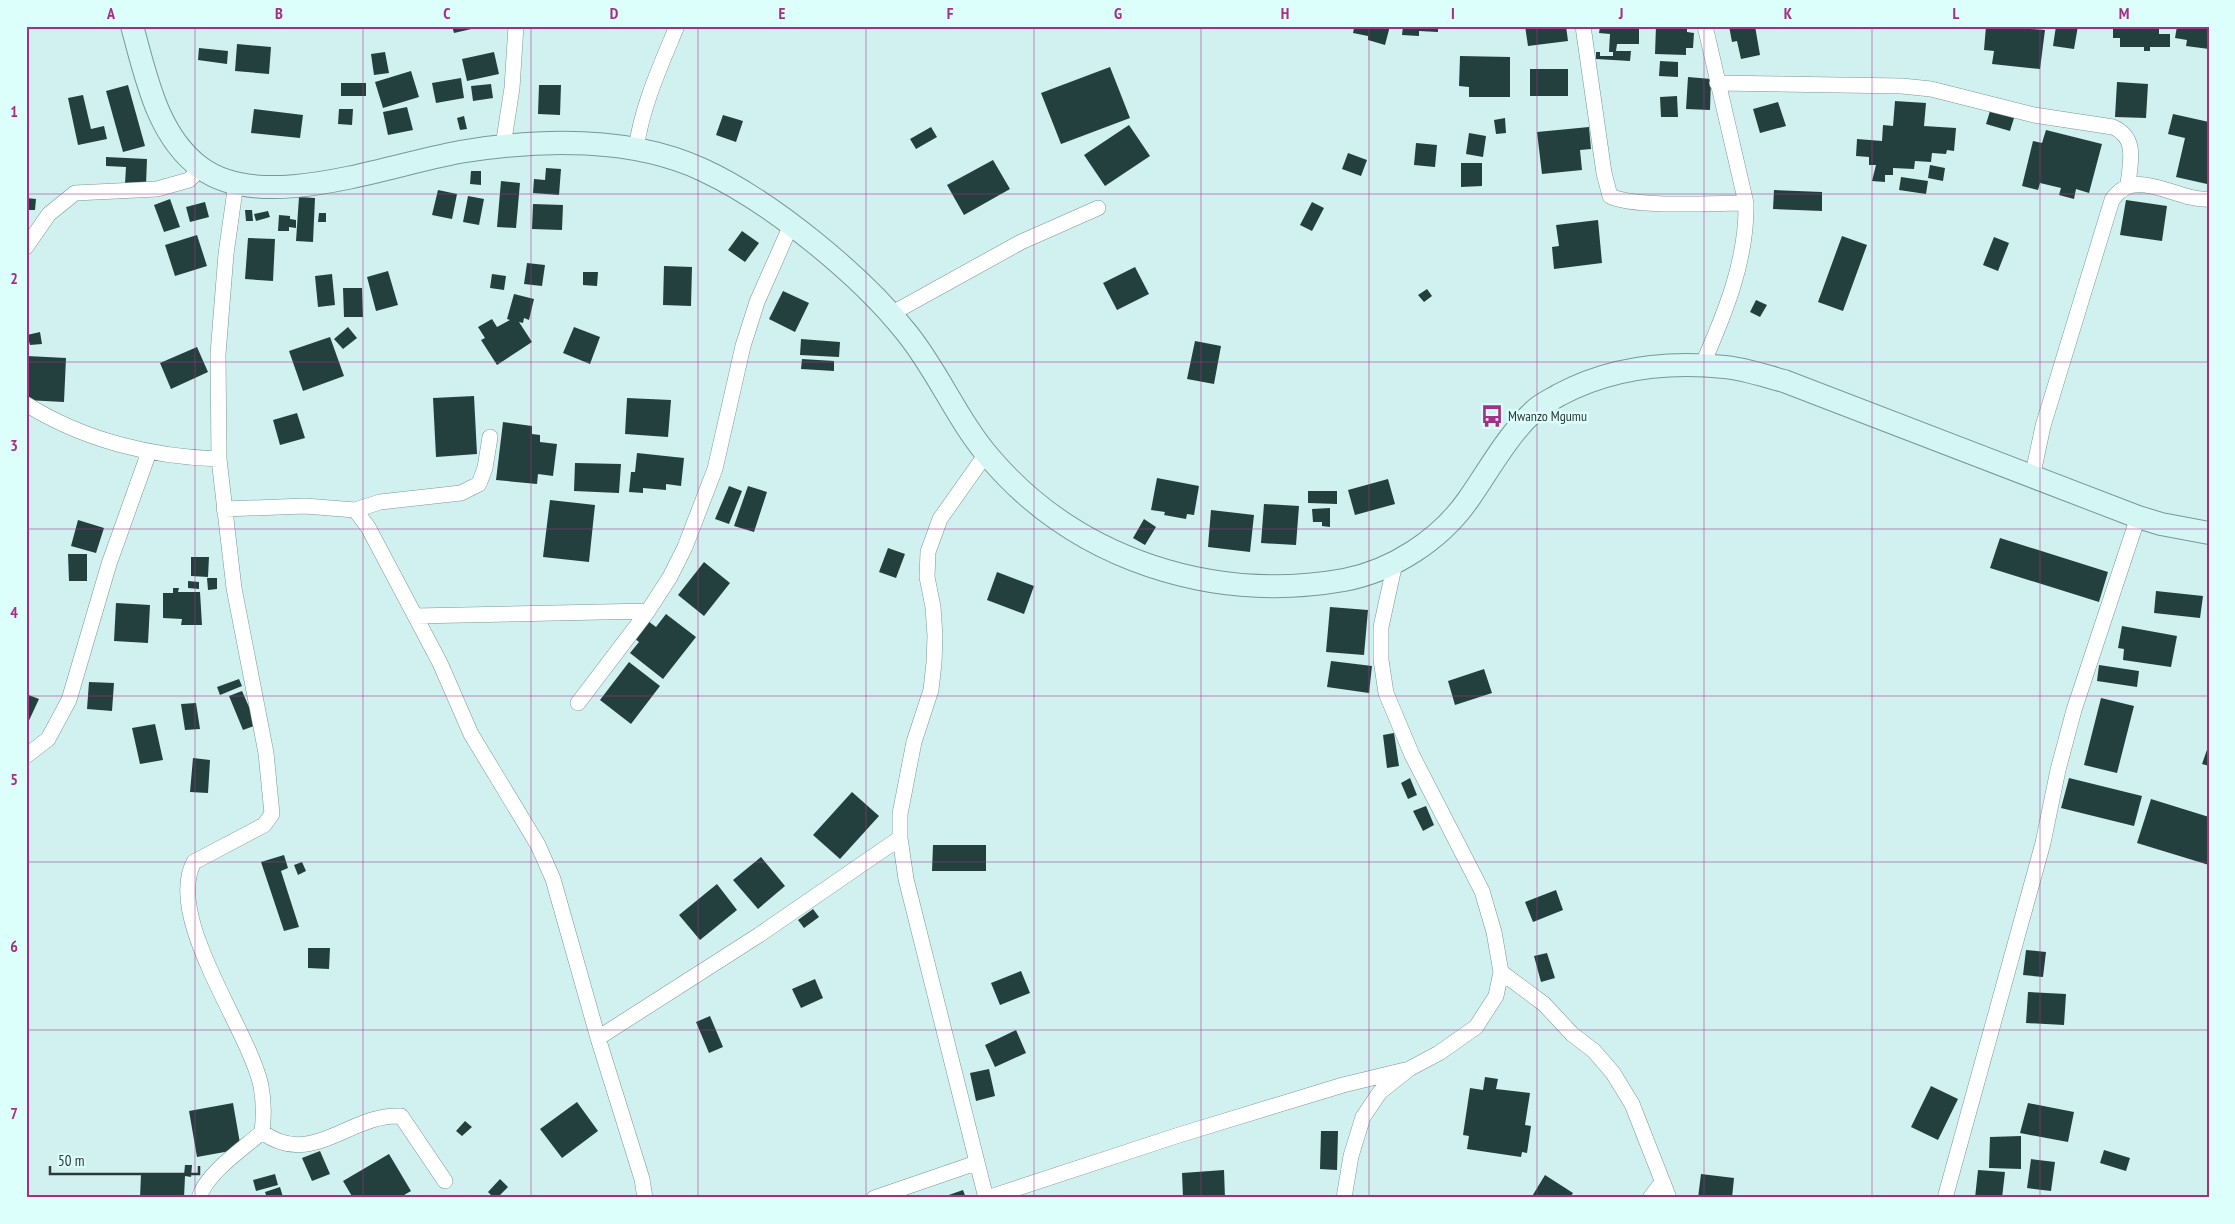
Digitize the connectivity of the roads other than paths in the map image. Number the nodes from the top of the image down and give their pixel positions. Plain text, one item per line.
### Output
1 (132, 26) edge
2 (516, 26) edge
3 (677, 26) edge
4 (1583, 26) edge
5 (1705, 26) edge
6 (1717, 83) junction
7 (503, 146) junction
8 (636, 150) junction
9 (201, 168) junction
10 (236, 183) junction
11 (2128, 185) junction
12 (2209, 199) edge
13 (1746, 203) junction
14 (1098, 208) dead end
15 (791, 225) junction
16 (26, 247) edge
17 (889, 314) junction
18 (1702, 366) junction
19 (26, 404) edge
20 (490, 436) dead end
21 (149, 452) junction
22 (986, 454) junction
23 (219, 459) junction
24 (2032, 478) junction
25 (224, 509) junction
26 (355, 510) junction
27 (2138, 517) junction
28 (2209, 533) edge
29 (1395, 564) junction
30 (648, 611) junction
31 (415, 616) junction
32 (578, 703) dead end
33 (26, 756) edge
34 (900, 838) junction
35 (1501, 972) junction
36 (598, 1038) junction
37 (1409, 1069) junction
38 (262, 1132) junction
39 (976, 1163) junction
40 (445, 1181) dead end
41 (1662, 1182) junction
42 (199, 1198) edge
43 (645, 1198) edge
44 (874, 1198) edge
45 (986, 1198) edge
46 (1344, 1198) edge
47 (1650, 1198) edge
48 (1669, 1198) edge
49 (1946, 1198) edge

1 - 9 street
2 - 7 street
3 - 8 street
4 - 13 street
5 - 6 street
6 - 11 street
6 - 13 street
7 - 8 street
7 - 10 street
8 - 15 street
9 - 10 street
9 - 16 street
10 - 23 street
11 - 12 street
11 - 24 street
13 - 18 street
14 - 17 street
15 - 17 street
15 - 30 street
17 - 22 street
18 - 24 street
18 - 29 street
19 - 21 street
20 - 26 street
21 - 23 street
21 - 33 street
22 - 29 street
22 - 34 street
23 - 25 street
24 - 27 street
25 - 26 street
25 - 38 street
26 - 31 street
27 - 28 street
27 - 49 street
29 - 35 street
30 - 31 street
30 - 32 street
31 - 36 street
34 - 36 street
34 - 39 street
35 - 37 street
35 - 41 street
36 - 43 street
37 - 45 street
37 - 46 street
38 - 40 street
38 - 42 street
39 - 44 street
39 - 45 street
41 - 47 street
41 - 48 street

